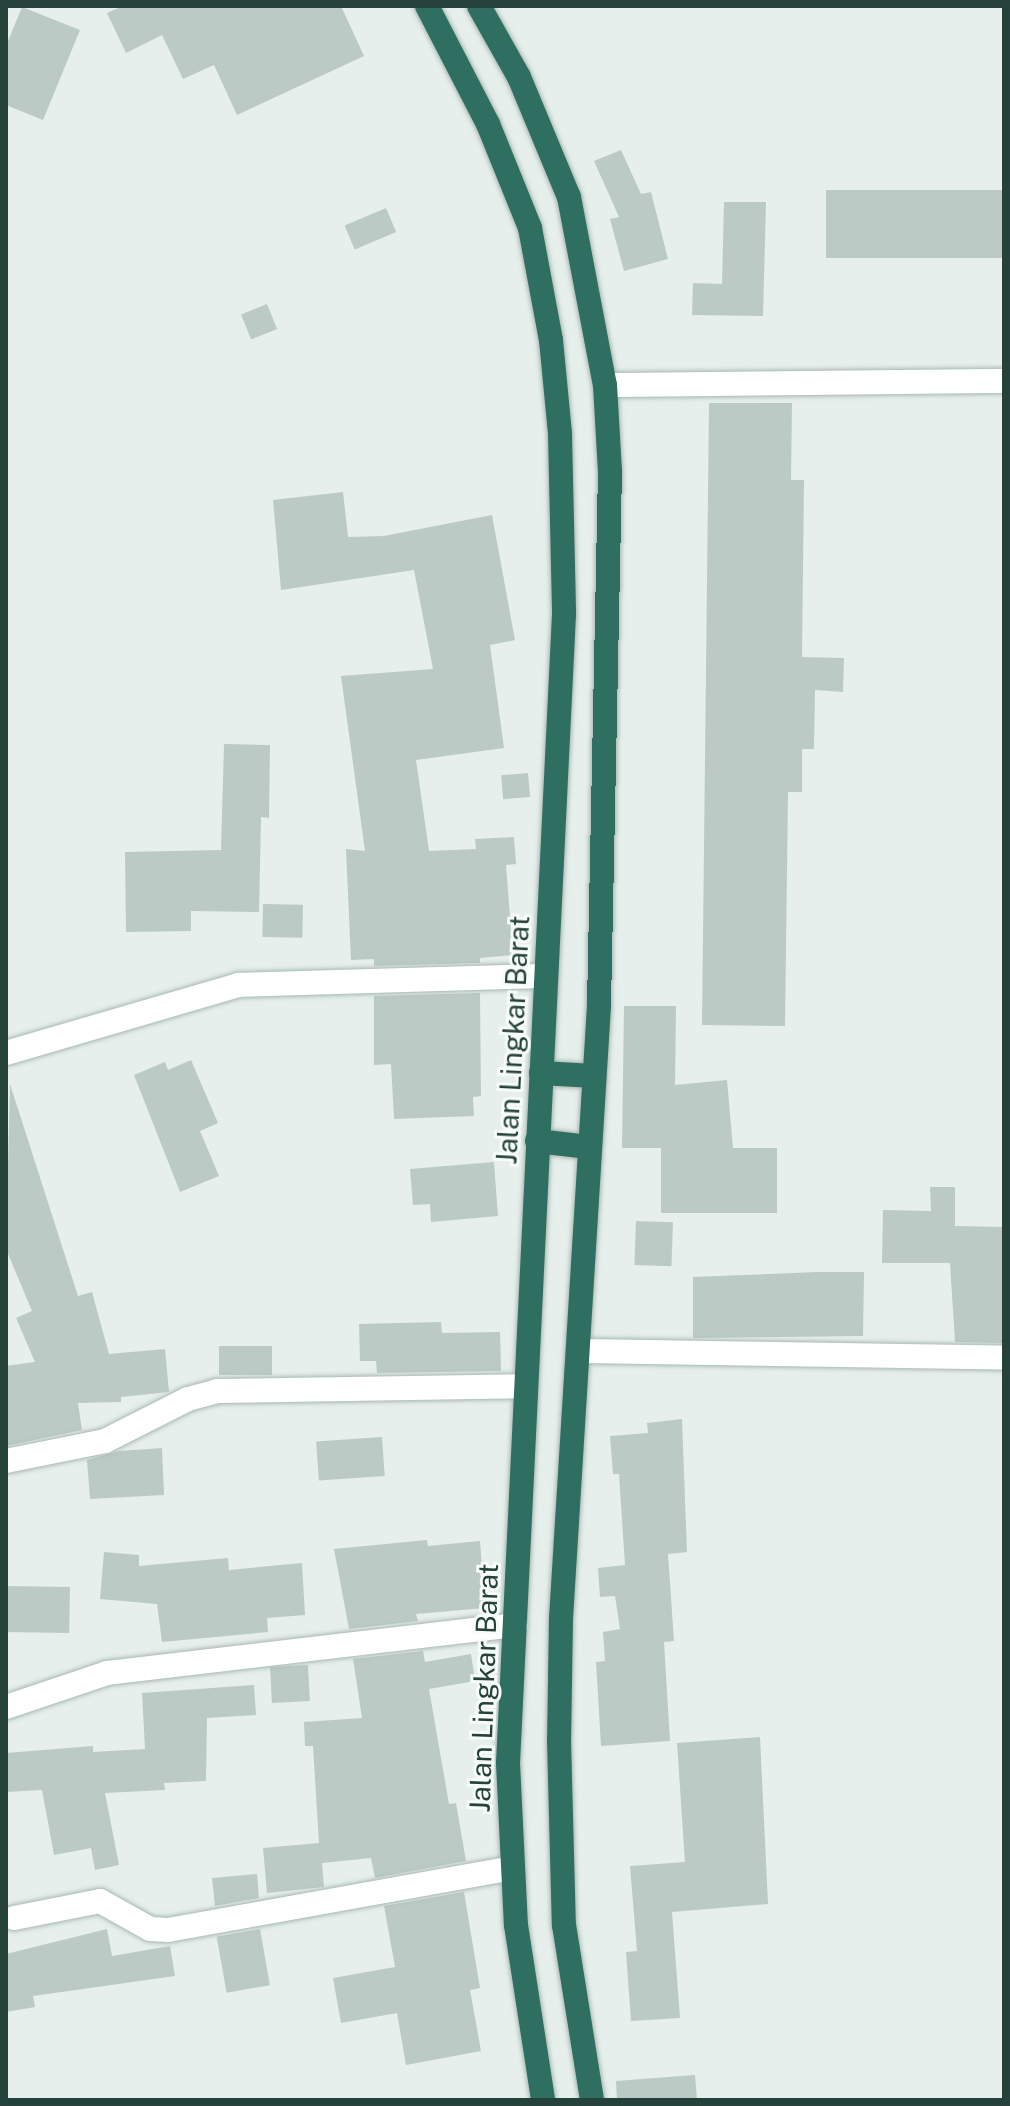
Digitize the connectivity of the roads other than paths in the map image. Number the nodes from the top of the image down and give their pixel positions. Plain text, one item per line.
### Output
1 (427, 6) edge
2 (479, 6) edge
3 (1004, 381) edge
4 (605, 385) junction
5 (546, 976) junction
6 (6, 1053) edge
7 (541, 1073) junction
8 (594, 1076) junction
9 (537, 1141) junction
10 (589, 1147) junction
11 (579, 1351) junction
12 (1004, 1358) edge
13 (526, 1386) junction
14 (6, 1461) edge
15 (515, 1625) junction
16 (6, 1707) edge
17 (512, 1868) junction
18 (14, 1918) dead end
19 (543, 2100) edge
20 (592, 2100) edge

1 - 5 highway, Jalan Lingkar Barat
2 - 4 highway
3 - 4 street
4 - 8 highway
5 - 6 street
5 - 7 highway, Jalan Lingkar Barat
7 - 8 highway
7 - 9 highway, Jalan Lingkar Barat
8 - 10 highway
9 - 10 highway
9 - 13 highway, Jalan Lingkar Barat
10 - 11 highway
11 - 12 street
11 - 20 highway
13 - 14 street
13 - 15 highway, Jalan Lingkar Barat
15 - 16 street
15 - 17 highway, Jalan Lingkar Barat
17 - 18 street
17 - 19 highway, Jalan Lingkar Barat

